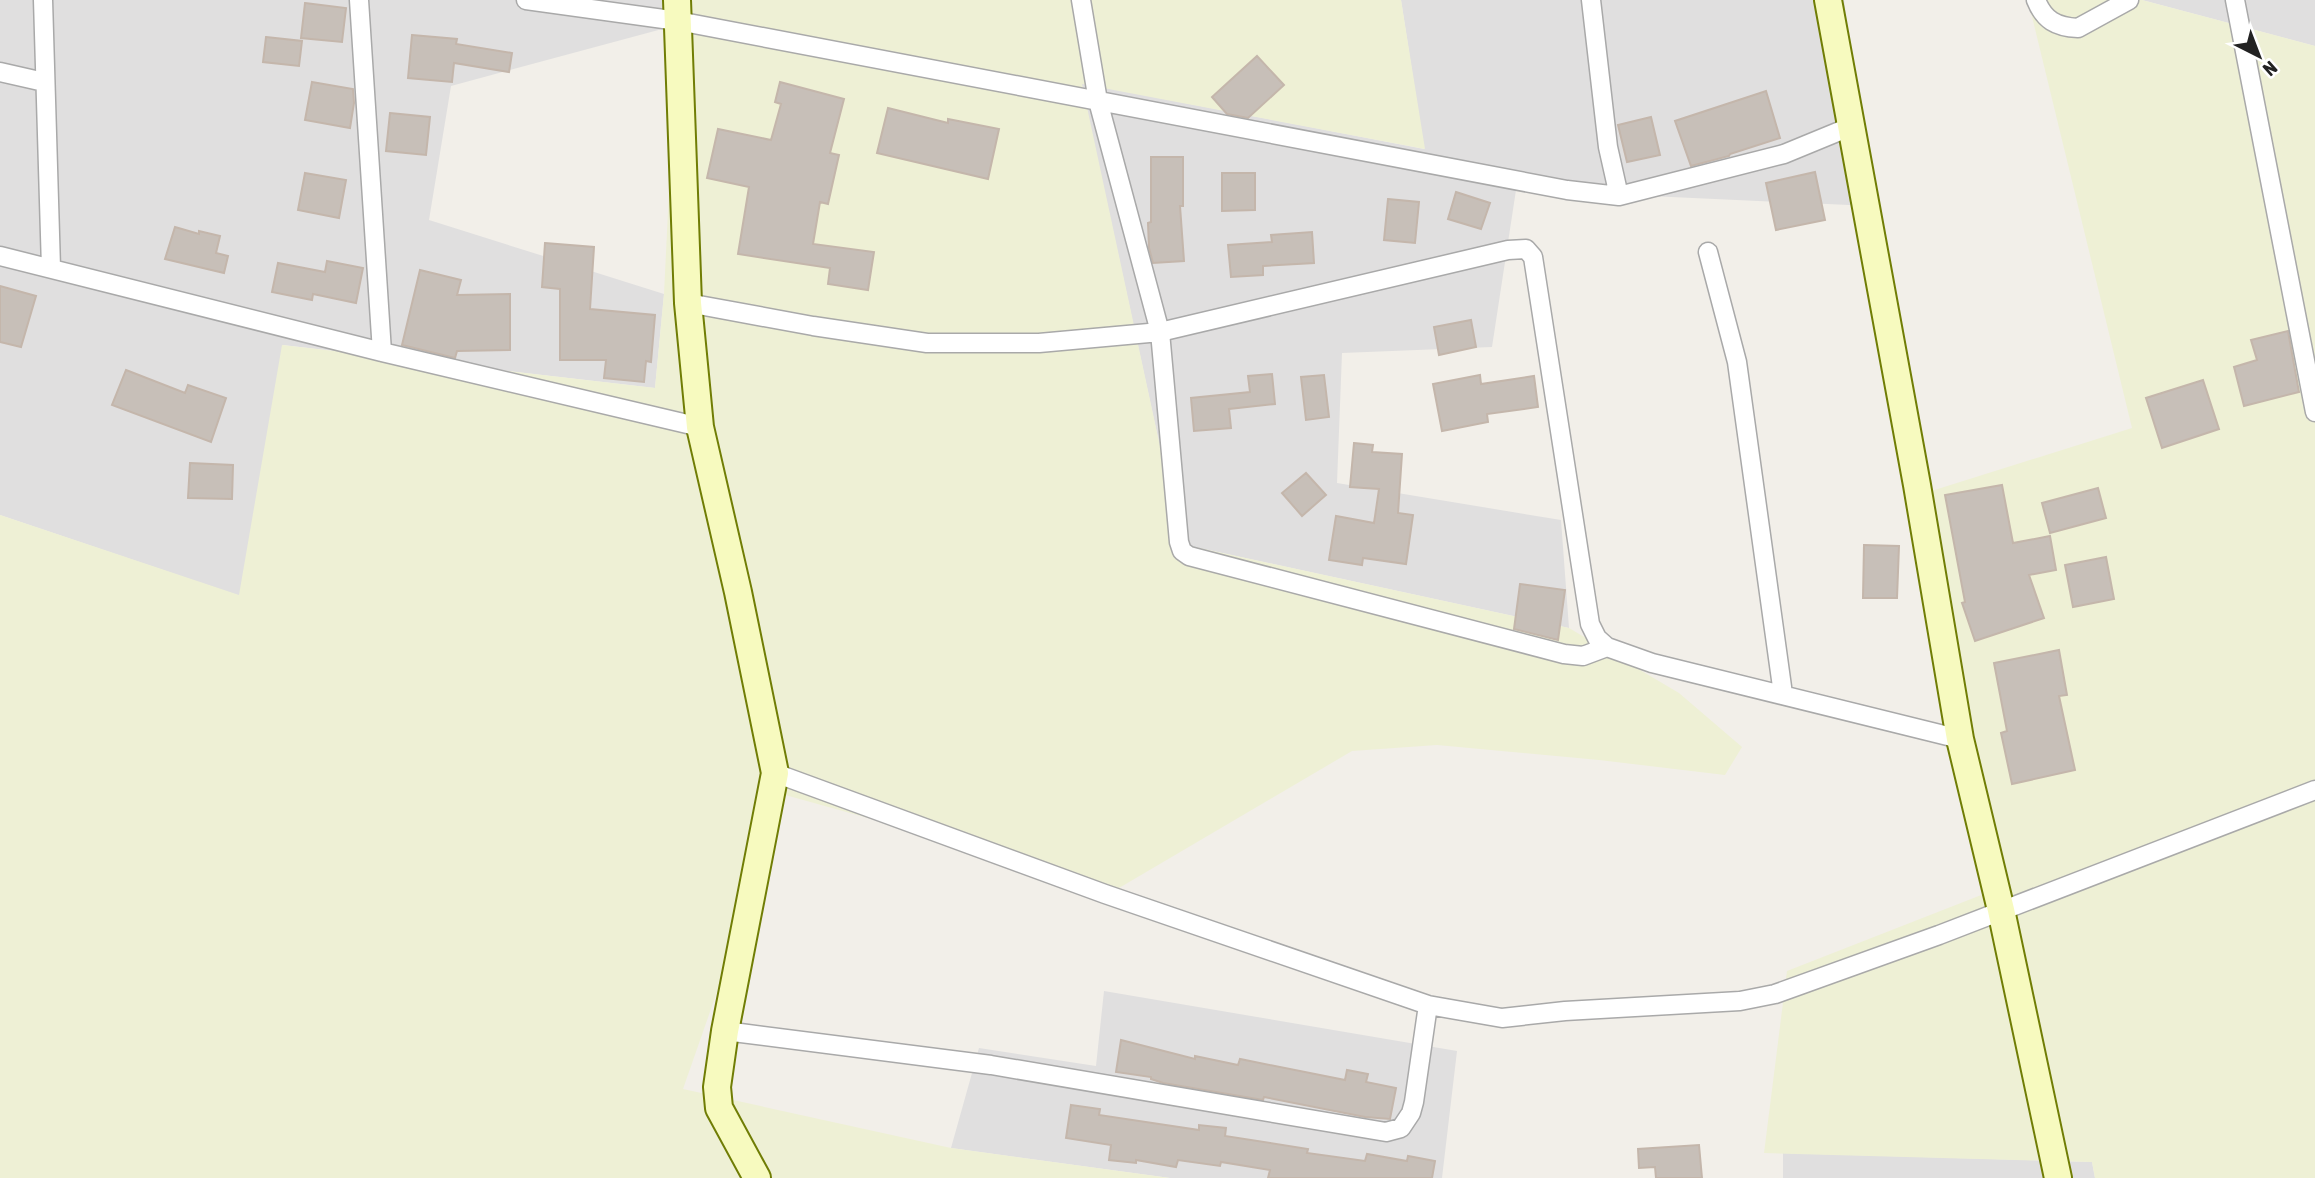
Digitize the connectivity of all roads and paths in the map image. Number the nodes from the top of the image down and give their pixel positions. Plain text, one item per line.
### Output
1 (43, 0) edge
2 (359, 0) edge
3 (526, 0) edge
4 (1081, 0) edge
5 (1591, 0) edge
6 (1828, 0) edge
7 (2036, 0) edge
8 (2129, 0) edge
9 (2235, 0) edge
10 (678, 11) edge
11 (0, 72) edge
12 (44, 82) junction
13 (1098, 102) junction
14 (1852, 126) junction
15 (1619, 196) junction
16 (1709, 252) dead end
17 (0, 256) edge
18 (51, 268) junction
19 (688, 303) junction
20 (1160, 332) junction
21 (382, 352) junction
22 (2315, 412) edge
23 (700, 427) junction
24 (1607, 647) junction
25 (1783, 694) junction
26 (1959, 739) junction
27 (775, 773) junction
28 (2315, 790) edge
29 (2001, 910) junction
30 (1428, 1005) junction
31 (725, 1031) junction
32 (757, 1178) edge
33 (2058, 1178) edge

1 - 12 street
2 - 21 street
3 - 10 street
4 - 13 street
5 - 15 street
6 - 14 street
7 - 8 street
9 - 22 street
10 - 13 street
10 - 19 street
11 - 12 street
12 - 18 street
13 - 15 street
13 - 20 street
14 - 15 street
14 - 26 street
16 - 25 street
17 - 18 street
18 - 21 street
19 - 20 street
19 - 23 street
20 - 24 street
20 - 24 street
21 - 23 street
23 - 27 street
24 - 25 street
25 - 26 street
26 - 29 street
27 - 30 street
27 - 31 street
28 - 29 street
29 - 30 street
29 - 33 street
30 - 31 street
31 - 32 street

